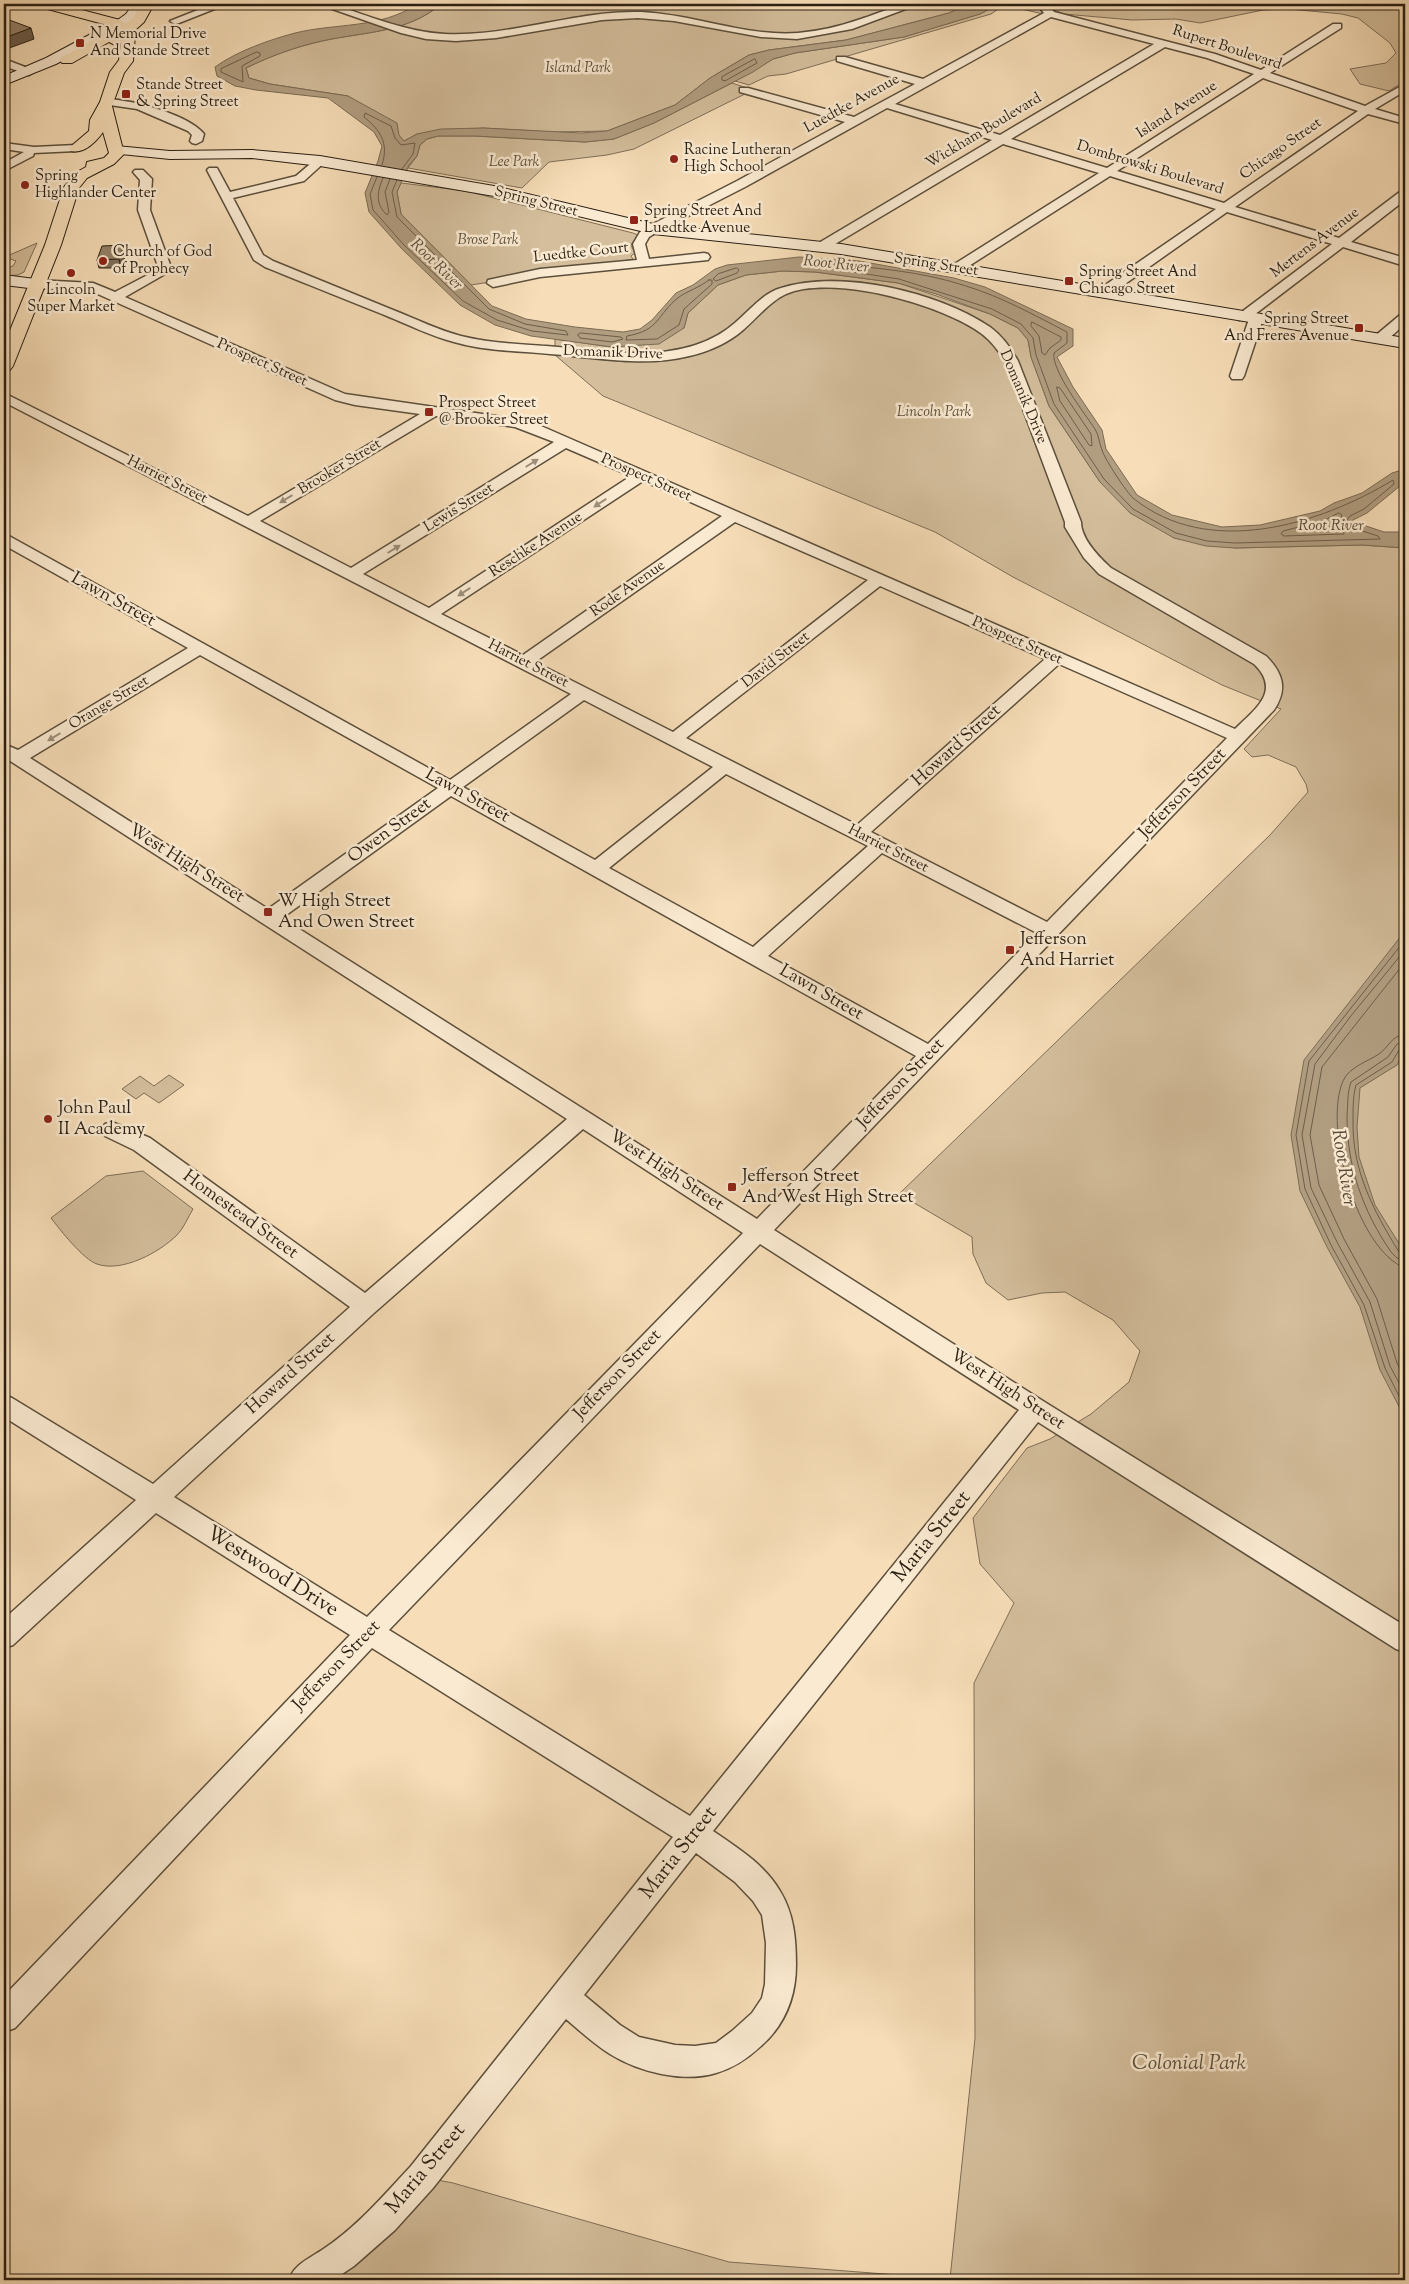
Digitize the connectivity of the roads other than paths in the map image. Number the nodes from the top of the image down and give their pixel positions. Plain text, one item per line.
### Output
1 (45, 4) edge
2 (155, 4) edge
3 (222, 4) edge
4 (323, 4) edge
5 (914, 4) edge
6 (1042, 4) edge
7 (141, 5) edge
8 (66, 11) junction
9 (1050, 14) junction
10 (100, 18) junction
11 (366, 18) joint
12 (175, 21) dead end
13 (146, 26) junction
14 (1337, 26) dead end
15 (118, 33) junction
16 (1164, 43) junction
17 (128, 49) junction
18 (108, 54) dead end
19 (841, 58) dead end
20 (67, 60) junction
21 (4, 62) edge
22 (29, 72) junction
23 (117, 72) junction
24 (1261, 74) junction
25 (4, 81) edge
26 (924, 83) junction
27 (1405, 87) edge
28 (744, 90) dead end
29 (106, 104) junction
30 (884, 104) junction
31 (1366, 110) junction
32 (854, 121) junction
33 (1405, 121) edge
34 (999, 139) junction
35 (196, 141) dead end
36 (4, 147) edge
37 (76, 148) junction
38 (116, 150) junction
39 (29, 154) junction
40 (170, 155) junction
41 (320, 161) junction
42 (105, 162) junction
43 (68, 165) junction
44 (4, 168) edge
45 (213, 170) dead end
46 (139, 172) dead end
47 (1108, 172) junction
48 (72, 187) junction
49 (1405, 194) edge
50 (227, 196) junction
51 (1226, 208) junction
52 (683, 213) junction
53 (653, 229) junction
54 (716, 237) junction
55 (1344, 243) junction
56 (821, 247) junction
57 (704, 257) dead end
58 (1405, 262) edge
59 (644, 263) junction
60 (957, 268) junction
61 (4, 280) edge
62 (493, 283) dead end
63 (37, 284) junction
64 (4, 286) edge
65 (1103, 293) junction
66 (115, 297) junction
67 (1250, 318) junction
68 (1405, 318) edge
69 (1380, 339) junction
70 (1405, 344) edge
71 (4, 366) edge
72 (1237, 376) dead end
73 (4, 397) edge
74 (433, 412) junction
75 (565, 442) junction
76 (641, 476) junction
77 (733, 516) junction
78 (248, 522) junction
79 (4, 539) edge
80 (353, 574) junction
81 (878, 580) junction
82 (430, 614) junction
83 (200, 648) junction
84 (1056, 658) junction
85 (524, 662) junction
86 (583, 693) junction
87 (1238, 737) junction
88 (674, 739) junction
89 (11, 753) edge
90 (726, 765) junction
91 (451, 787) junction
92 (858, 834) junction
93 (880, 845) junction
94 (596, 869) junction
95 (270, 917) junction
96 (1051, 932) junction
97 (756, 956) junction
98 (929, 1054) junction
99 (582, 1118) junction
100 (112, 1130) dead end
101 (758, 1230) junction
102 (366, 1306) junction
103 (4, 1405) edge
104 (1036, 1408) junction
105 (154, 1499) junction
106 (369, 1633) junction
107 (4, 1636) edge
108 (1405, 1640) edge
109 (693, 1834) junction
110 (564, 1998) junction
111 (4, 2017) edge
112 (305, 2280) edge

1 - 8 main road
2 - 13 main road
3 - 12 street
4 - 11 street
5 - 11 street
6 - 9 street
7 - 10 main road
7 - 15 main road
8 - 10 main road
8 - 15 main road
9 - 16 street, Rupert Boulevard
9 - 26 street, Luedtke Avenue
10 - 15 main road
13 - 15 main road
13 - 17 main road
14 - 24 street, Island Avenue
15 - 17 main road
15 - 20 main road
15 - 22 main road
15 - 23 main road
16 - 24 street, Rupert Boulevard
16 - 34 street, Wickham Boulevard
17 - 23 main road
18 - 20 main road
19 - 26 street
20 - 22 main road
21 - 22 street
22 - 25 main road
23 - 29 main road
24 - 31 street, Rupert Boulevard
24 - 47 street, Island Avenue
26 - 30 street, Luedtke Avenue
27 - 31 street, Chicago Street
28 - 32 street
29 - 35 street
29 - 37 main road
29 - 38 main road
30 - 32 street, Luedtke Avenue
30 - 34 street, Dombrowski Boulevard
31 - 33 street, Rupert Boulevard
31 - 51 street, Chicago Street
32 - 52 street, Luedtke Avenue
34 - 47 street, Dombrowski Boulevard
34 - 56 street, Wickham Boulevard
36 - 37 street
36 - 39 street
37 - 38 main road
37 - 43 main road
38 - 40 main road, Spring Street
38 - 42 main road
39 - 43 street
39 - 44 street
40 - 41 main road, Spring Street
40 - 42 main road, Spring Street
41 - 50 street
41 - 53 main road, Spring Street
42 - 43 main road
42 - 48 main road
43 - 48 main road
45 - 50 street, Domanik Drive
46 - 66 street
47 - 51 street, Dombrowski Boulevard
47 - 60 street, Island Avenue
48 - 63 main road
49 - 55 street, Mertens Avenue
50 - 87 street, Domanik Drive
51 - 55 street, Dombrowski Boulevard
51 - 65 street, Chicago Street
52 - 53 street, Luedtke Avenue
52 - 54 main road
53 - 54 main road, Spring Street
53 - 59 street, Luedtke Avenue
54 - 56 main road, Spring Street
55 - 58 street, Dombrowski Boulevard
55 - 67 street, Mertens Avenue
56 - 60 main road, Spring Street
57 - 59 street, Luedtke Court
59 - 62 street, Luedtke Court
60 - 65 main road, Spring Street
61 - 63 main road
63 - 64 main road
63 - 66 street, Prospect Street
63 - 71 main road
65 - 67 main road, Spring Street
66 - 74 street, Prospect Street
67 - 69 main road, Spring Street
67 - 72 street
68 - 69 street
69 - 70 main road, Spring Street
73 - 78 street, Harriet Street
74 - 75 street, Prospect Street
74 -> 78 street, Brooker Street
75 - 76 street, Prospect Street
80 -> 75 street, Lewis Street
76 - 77 street, Prospect Street
76 -> 82 street, Reschke Avenue
77 - 81 street, Prospect Street
77 - 85 street, Rode Avenue
78 - 80 street, Harriet Street
79 - 83 street, Lawn Street
80 - 82 street, Harriet Street
81 - 84 street, Prospect Street
81 - 88 street, David Street
82 - 85 street, Harriet Street
83 -> 89 street, Orange Street
83 - 91 street, Lawn Street
84 - 87 street, Prospect Street
84 - 92 street, Howard Street
85 - 86 street, Harriet Street
86 - 88 street, Harriet Street
86 - 91 street, Owen Street
87 - 96 street, Jefferson Street
88 - 90 street, Harriet Street
89 - 95 street, West High Street
90 - 92 street, Harriet Street
90 - 94 street
91 - 94 street, Lawn Street
91 - 95 street, Owen Street
92 - 93 street, Harriet Street
93 - 96 street, Harriet Street
93 - 97 street
94 - 97 street, Lawn Street
95 - 99 street, West High Street
96 - 98 street, Jefferson Street
97 - 98 street, Lawn Street
98 - 101 street, Jefferson Street
99 - 101 street, West High Street
99 - 102 street, Howard Street
100 - 102 street, Homestead Street
101 - 104 street, West High Street
101 - 106 street, Jefferson Street
102 - 105 street, Howard Street
103 - 105 street, Westwood Drive
104 - 108 street, West High Street
104 - 109 street, Maria Street
105 - 106 street, Westwood Drive
105 - 107 street, Howard Street
106 - 109 street, Westwood Drive
106 - 111 street, Jefferson Street
109 - 110 street, Maria Street
109 - 110 street, Westwood Drive
110 - 112 street, Maria Street

